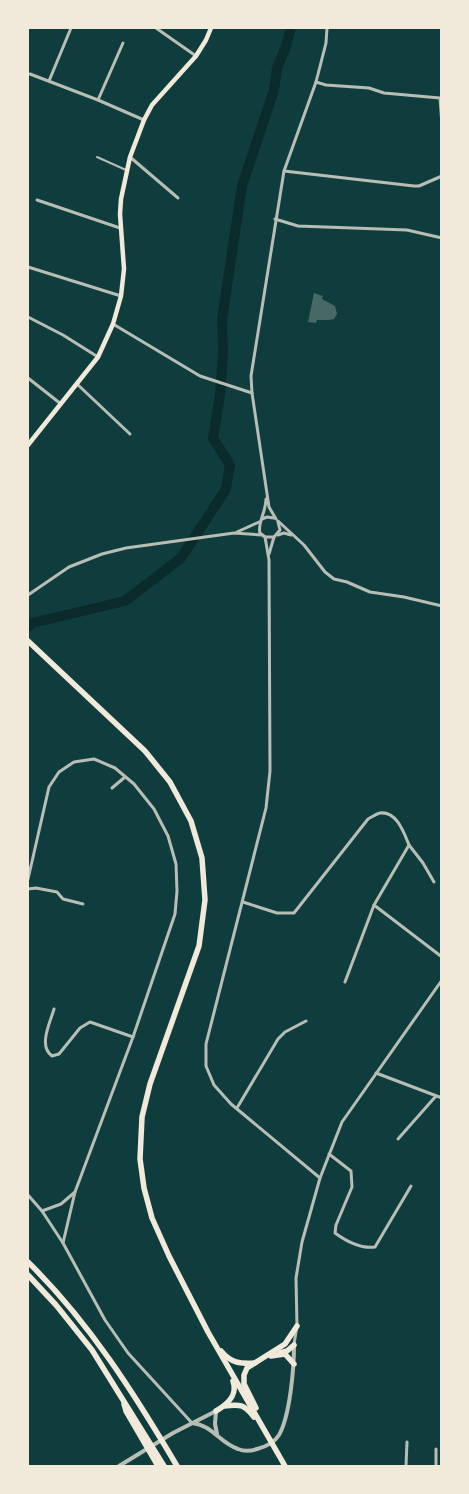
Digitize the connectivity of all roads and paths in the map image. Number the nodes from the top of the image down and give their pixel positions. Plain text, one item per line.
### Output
1 (71, 28) edge
2 (156, 28) edge
3 (211, 28) edge
4 (328, 28) edge
5 (123, 43) dead end
6 (196, 56) junction
7 (30, 74) dead end
8 (49, 81) junction
9 (316, 82) junction
10 (98, 100) junction
11 (144, 120) junction
12 (442, 125) edge
13 (96, 157) dead end
14 (130, 157) junction
15 (126, 170) junction
16 (284, 172) junction
17 (442, 176) edge
18 (178, 198) dead end
19 (37, 200) dead end
20 (275, 219) junction
21 (120, 228) junction
22 (442, 238) edge
23 (28, 267) edge
24 (121, 296) junction
25 (28, 317) edge
26 (114, 324) junction
27 (98, 357) junction
28 (28, 378) edge
29 (77, 384) junction
30 (252, 393) junction
31 (61, 404) junction
32 (130, 434) dead end
33 (28, 445) edge
34 (266, 488) junction
35 (277, 520) junction
36 (261, 521) junction
37 (234, 533) junction
38 (294, 535) junction
39 (264, 536) junction
40 (275, 536) junction
41 (268, 560) junction
42 (28, 595) edge
43 (442, 606) edge
44 (28, 642) edge
45 (125, 776) junction
46 (112, 788) dead end
47 (409, 846) junction
48 (28, 879) edge
49 (434, 882) dead end
50 (28, 889) edge
51 (243, 902) junction
52 (83, 904) dead end
53 (374, 905) junction
54 (442, 957) edge
55 (442, 980) edge
56 (345, 982) dead end
57 (54, 1009) dead end
58 (306, 1021) dead end
59 (133, 1037) junction
60 (376, 1073) junction
61 (436, 1096) junction
62 (442, 1098) edge
63 (236, 1108) junction
64 (398, 1139) dead end
65 (329, 1154) junction
66 (320, 1178) junction
67 (411, 1186) dead end
68 (75, 1192) junction
69 (28, 1195) edge
70 (42, 1211) junction
71 (63, 1243) junction
72 (28, 1262) edge
73 (28, 1275) edge
74 (297, 1326) junction
75 (208, 1332) junction
76 (285, 1344) junction
77 (294, 1345) junction
78 (278, 1354) junction
79 (267, 1357) junction
80 (222, 1358) junction
81 (257, 1363) junction
82 (294, 1364) junction
83 (121, 1395) junction
84 (224, 1406) junction
85 (216, 1411) junction
86 (207, 1416) junction
87 (192, 1423) junction
88 (215, 1424) junction
89 (263, 1426) junction
90 (208, 1427) junction
91 (217, 1434) junction
92 (267, 1435) junction
93 (408, 1442) dead end
94 (436, 1448) dead end
95 (119, 1466) edge
96 (158, 1466) edge
97 (164, 1466) edge
98 (177, 1466) edge
99 (285, 1466) edge
100 (406, 1466) edge
101 (436, 1466) edge

1 - 8 street
2 - 6 street
3 - 6 main road
4 - 9 street
5 - 10 street
6 - 11 main road
7 - 8 street
8 - 10 street
9 - 12 street
9 - 16 street
10 - 11 street
11 - 14 main road
13 - 15 lane
14 - 15 main road
14 - 18 street
15 - 21 main road
16 - 17 street
16 - 20 street
19 - 21 street
20 - 22 street
20 - 30 street
21 - 24 main road
23 - 24 street
24 - 26 main road
25 - 27 street
26 - 27 main road
26 - 30 street
27 - 29 main road
28 - 31 street
29 - 31 main road
29 - 32 street
30 - 34 street
31 - 33 main road
34 - 35 street
34 - 36 street
35 - 36 street
35 - 38 street
35 - 40 street
36 - 37 street
36 - 39 street
37 - 39 street
37 - 42 street
38 - 40 street
38 - 43 street
39 - 40 street
39 - 41 street
40 - 41 street
41 - 51 street
44 - 75 highway
45 - 46 street
45 - 48 street
45 - 59 street
47 - 49 street
47 - 51 street
47 - 53 street
50 - 52 street
51 - 63 street
53 - 54 street
53 - 56 street
55 - 60 street
57 - 59 street
58 - 63 street
59 - 68 street
60 - 61 street
60 - 65 street
61 - 62 street
61 - 64 street
63 - 66 street
65 - 66 street
65 - 67 street
66 - 74 street
68 - 70 street
68 - 71 street
69 - 70 street
70 - 71 street
71 - 87 street
72 - 98 highway
73 - 83 highway
74 - 76 highway
74 - 77 street
75 - 80 highway
75 - 81 highway
76 - 77 highway
76 - 79 highway
77 - 78 highway
77 - 82 street
78 - 79 highway
78 - 82 highway
79 - 81 highway
80 - 84 highway
80 - 89 highway
81 - 89 highway
82 - 91 street
83 - 96 highway
83 - 97 highway
84 - 85 highway
84 - 92 highway
85 - 86 street
85 - 88 street
86 - 87 street
86 - 88 street
86 - 90 street
87 - 90 street
87 - 95 street
88 - 91 street
89 - 92 highway
90 - 91 street
92 - 99 highway
93 - 100 street
94 - 101 street

